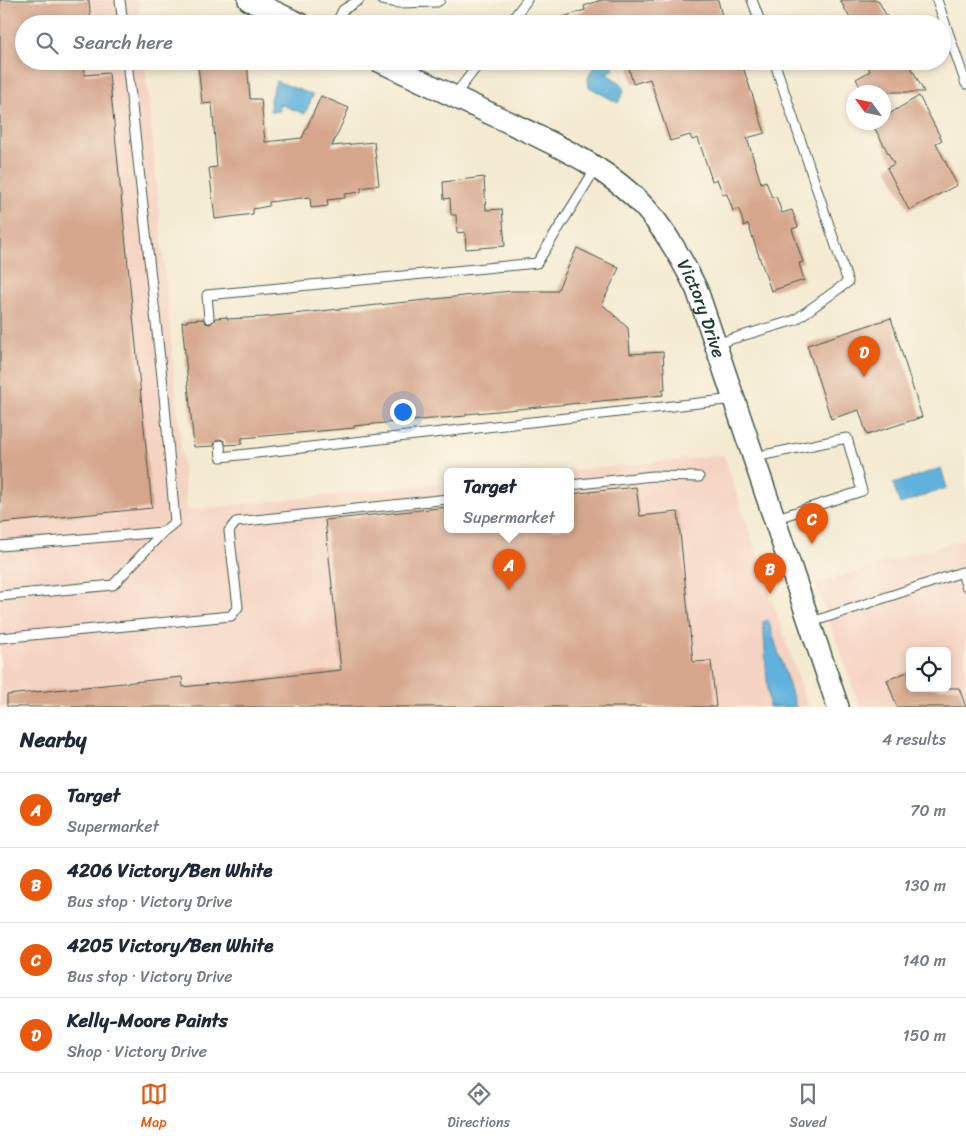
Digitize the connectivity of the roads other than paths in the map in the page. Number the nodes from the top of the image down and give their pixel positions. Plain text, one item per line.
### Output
1 (120, 0) edge
2 (249, 0) edge
3 (359, 0) edge
4 (382, 0) edge
5 (440, 0) edge
6 (527, 0) edge
7 (752, 0) edge
8 (937, 0) edge
9 (122, 15) edge
10 (281, 15) edge
11 (341, 15) edge
12 (516, 15) edge
13 (758, 15) edge
14 (942, 15) edge
15 (951, 41) edge
16 (128, 70) edge
17 (398, 70) edge
18 (473, 70) edge
19 (777, 70) edge
20 (966, 84) edge
21 (454, 96) junction
22 (596, 168) junction
23 (209, 318) dead end
24 (716, 344) junction
25 (734, 399) junction
26 (220, 445) dead end
27 (754, 457) junction
28 (699, 477) dead end
29 (574, 485) edge
30 (444, 499) edge
31 (774, 519) junction
32 (163, 532) junction
33 (0, 546) edge
34 (966, 586) edge
35 (0, 596) edge
36 (809, 623) junction
37 (0, 638) edge
38 (838, 707) edge

1 - 9 lane
2 - 10 street
3 - 11 lane
4 - 5 lane
6 - 12 lane
7 - 13 lane
8 - 14 lane
15 - 20 lane
16 - 32 lane
17 - 21 street, Victory Drive
18 - 21 lane
19 - 24 lane
21 - 22 street, Victory Drive
22 - 23 lane
22 - 24 street, Victory Drive
24 - 25 street, Victory Drive
25 - 26 lane
25 - 27 street, Victory Drive
27 - 31 street, Victory Drive
27 - 31 lane
28 - 29 lane
30 - 37 lane
31 - 36 street, Victory Drive
32 - 33 lane
32 - 35 lane
34 - 36 lane
36 - 38 street, Victory Drive

